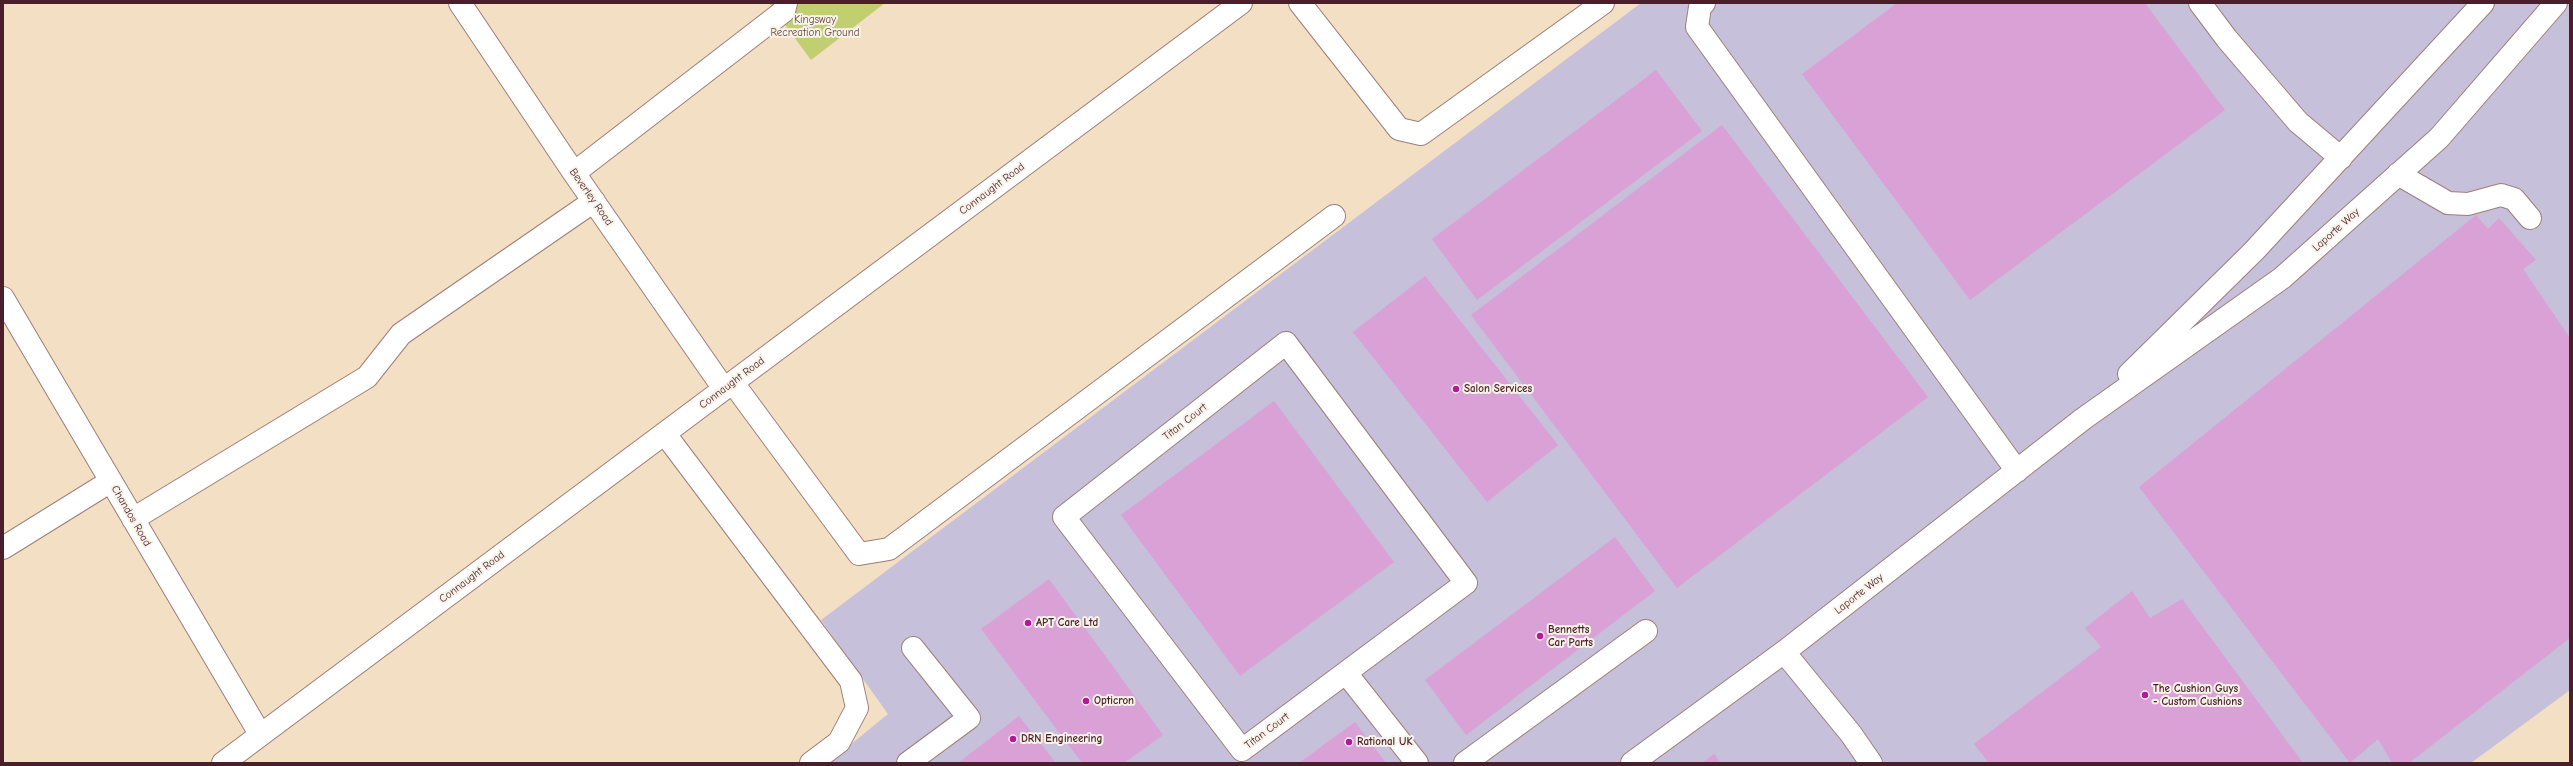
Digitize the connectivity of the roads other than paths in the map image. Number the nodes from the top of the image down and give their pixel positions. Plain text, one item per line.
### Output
1 (460, 3) edge
2 (786, 3) edge
3 (1241, 3) edge
4 (1300, 3) edge
5 (1603, 3) edge
6 (1704, 3) edge
7 (2200, 3) edge
8 (2483, 3) edge
9 (2556, 3) edge
10 (2341, 158) junction
11 (574, 173) junction
12 (2398, 174) junction
13 (594, 201) junction
14 (1334, 216) dead end
15 (2530, 218) dead end
16 (3, 298) edge
17 (729, 386) junction
18 (2083, 419) junction
19 (664, 434) junction
20 (2017, 471) junction
21 (110, 481) junction
22 (133, 519) junction
23 (3, 548) edge
24 (1646, 631) dead end
25 (913, 648) dead end
26 (1784, 652) junction
27 (1346, 673) junction
28 (260, 734) junction
29 (223, 763) edge
30 (811, 763) edge
31 (908, 763) edge
32 (1417, 763) edge
33 (1465, 763) edge
34 (1632, 763) edge
35 (1871, 763) edge

1 - 11 street, Beverley Road
2 - 11 street
3 - 17 street, Connaught Road
4 - 5 street
6 - 20 street
7 - 10 street
8 - 10 street, Laporte Way
9 - 12 street, Laporte Way
10 - 18 street, Laporte Way
11 - 13 street, Beverley Road
12 - 15 street
12 - 18 street, Laporte Way
13 - 17 street, Beverley Road
13 - 22 street
14 - 17 street, Beverley Road
16 - 21 street, Chandos Road
17 - 19 street, Connaught Road
18 - 20 street, Laporte Way
19 - 28 street, Connaught Road
19 - 30 street
20 - 26 street, Laporte Way
21 - 22 street, Chandos Road
21 - 23 street
22 - 28 street, Chandos Road
24 - 33 street
25 - 31 street
26 - 34 street, Laporte Way
26 - 35 street
27 - 27 street, Titan Court
27 - 32 street
28 - 29 street, Connaught Road

